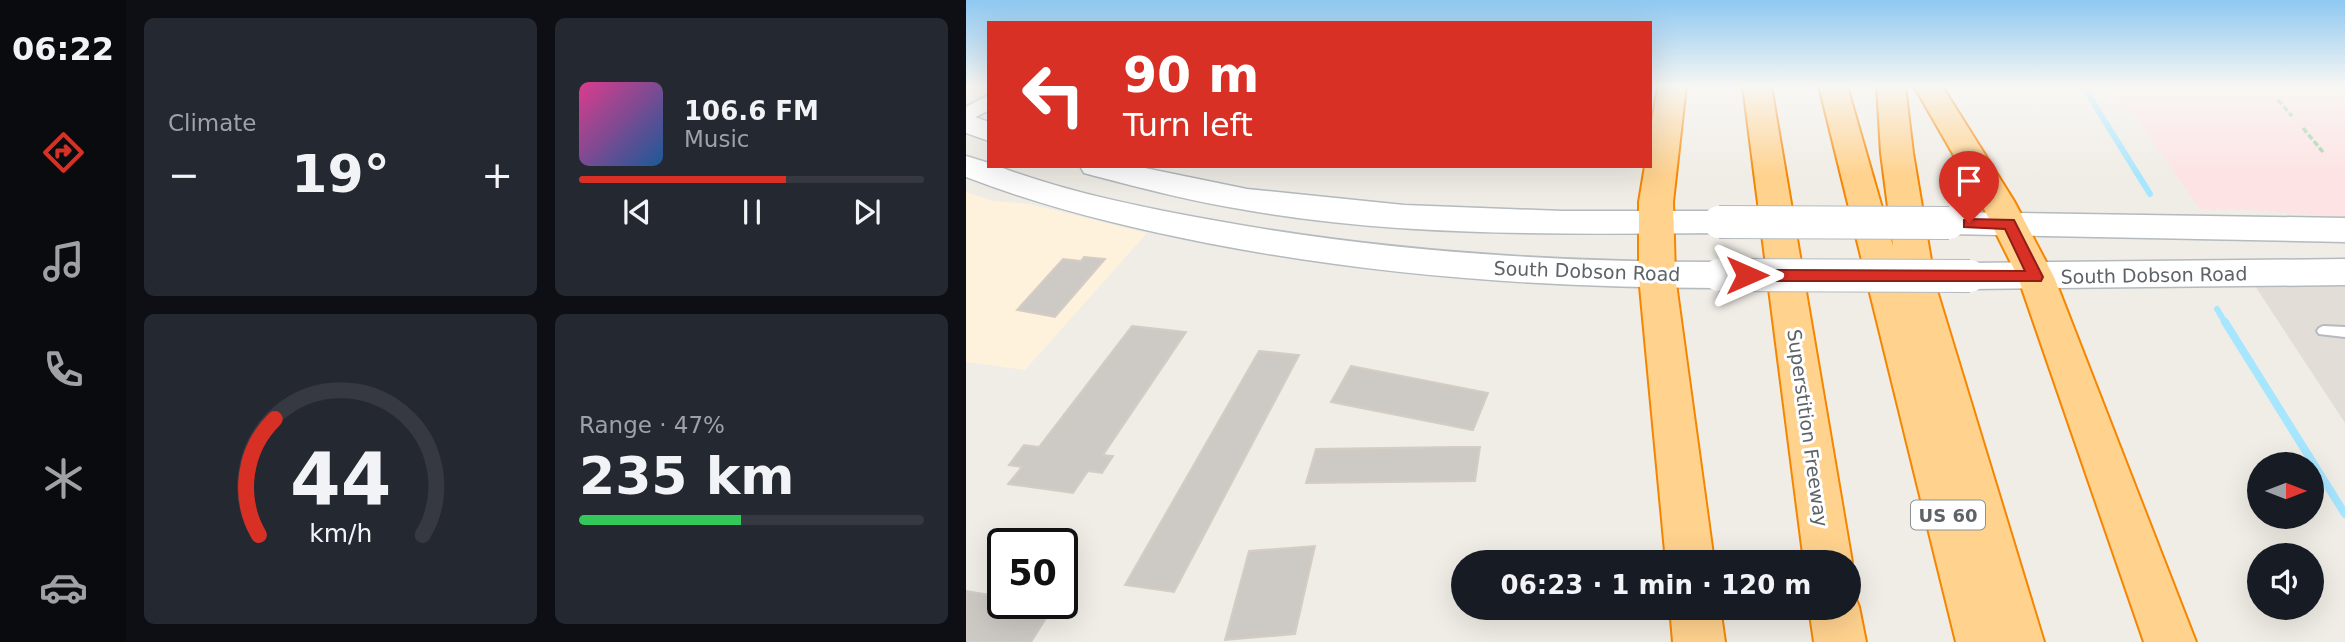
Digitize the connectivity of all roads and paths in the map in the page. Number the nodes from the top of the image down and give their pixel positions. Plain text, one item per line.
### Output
1 (1668, 116) edge
2 (1761, 116) edge
3 (1841, 116) edge
4 (1894, 116) edge
5 (1946, 116) edge
6 (966, 123) edge
7 (2303, 128) dead end
8 (987, 131) edge
9 (2323, 152) dead end
10 (966, 166) edge
11 (1104, 168) edge
12 (1656, 222) junction
13 (2009, 224) junction
14 (2345, 230) edge
15 (2345, 272) edge
16 (1657, 276) junction
17 (2036, 277) junction
18 (2323, 331) dead end
19 (2345, 332) edge
20 (1688, 550) edge
21 (1826, 550) edge
22 (1696, 620) edge
23 (1836, 620) edge
24 (1699, 642) edge
25 (1840, 642) edge
26 (1982, 642) edge
27 (2018, 642) edge
28 (2170, 642) edge

1 - 12 highway
2 - 21 highway, Superstition Freeway
3 - 26 highway, US 60
4 - 27 highway
5 - 13 highway
6 - 8 main road
7 - 9 path
10 - 16 main road, South Dobson Road
11 - 12 main road
12 - 13 main road, bridge
12 - 16 highway
13 - 14 main road
13 - 17 highway
15 - 17 main road, South Dobson Road
16 - 17 main road, South Dobson Road, bridge
16 - 20 highway
17 - 28 highway
18 - 19 lane
22 - 24 highway
23 - 25 highway

